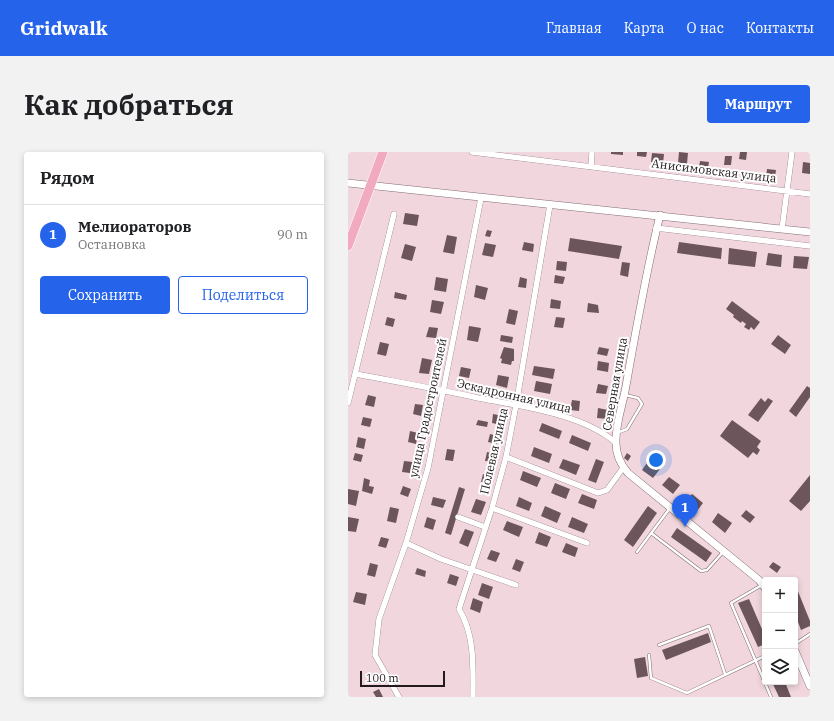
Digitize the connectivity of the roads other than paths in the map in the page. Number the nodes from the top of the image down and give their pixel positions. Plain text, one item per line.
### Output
1 (383, 152) edge
2 (472, 152) edge
3 (592, 152) edge
4 (792, 152) edge
5 (591, 168) junction
6 (348, 183) edge
7 (370, 185) junction
8 (786, 191) junction
9 (810, 194) edge
10 (481, 198) junction
11 (550, 205) junction
12 (394, 214) dead end
13 (660, 216) junction
14 (656, 228) junction
15 (782, 229) junction
16 (810, 232) edge
17 (348, 246) edge
18 (810, 246) edge
19 (356, 374) junction
20 (443, 391) junction
21 (625, 395) junction
22 (348, 403) edge
23 (516, 405) junction
24 (617, 433) junction
25 (616, 443) junction
26 (506, 457) junction
27 (623, 468) junction
28 (670, 507) junction
29 (492, 508) junction
30 (458, 517) dead end
31 (486, 527) junction
32 (651, 534) junction
33 (406, 543) junction
34 (587, 543) dead end
35 (724, 551) junction
36 (637, 552) dead end
37 (471, 568) junction
38 (516, 584) dead end
39 (762, 584) edge
40 (762, 587) edge
41 (810, 634) edge
42 (798, 642) edge
43 (659, 645) dead end
44 (649, 655) dead end
45 (762, 657) edge
46 (798, 658) edge
47 (755, 660) junction
48 (725, 674) junction
49 (810, 686) edge
50 (399, 697) edge
51 (473, 697) edge
52 (771, 697) edge

1 - 7 main road
2 - 5 street, Анисимовская улица
3 - 5 street
4 - 8 street
5 - 8 street, Анисимовская улица
6 - 7 street
7 - 10 street
7 - 17 main road
8 - 9 street, Анисимовская улица
8 - 15 street
10 - 11 street
10 - 20 street, улица Градостроителей
11 - 13 street
11 - 23 street, Полевая улица
12 - 19 street
13 - 14 street, Северная улица
13 - 15 street
14 - 18 street
14 - 21 street, Северная улица
15 - 16 street
19 - 20 street, Эскадронная улица
19 - 22 street
20 - 23 street, Эскадронная улица
20 - 33 street, улица Градостроителей
21 - 24 street, Северная улица
21 - 24 lane
23 - 25 street, Эскадронная улица
23 - 26 street, Полевая улица
24 - 25 street, Северная улица
25 - 27 street, Северная улица
26 - 27 street
26 - 29 street, Полевая улица
27 - 28 street
28 - 32 lane
28 - 35 street
29 - 31 street, Полевая улица
29 - 34 street
30 - 31 street
31 - 37 street, Полевая улица
32 - 35 lane
32 - 36 lane
33 - 37 street
33 - 50 street, улица Градостроителей
35 - 39 street
37 - 38 street
37 - 51 street, Полевая улица
40 - 47 lane
41 - 42 lane
43 - 48 lane
44 - 48 lane
45 - 47 lane
46 - 49 street
47 - 48 lane
47 - 52 lane

